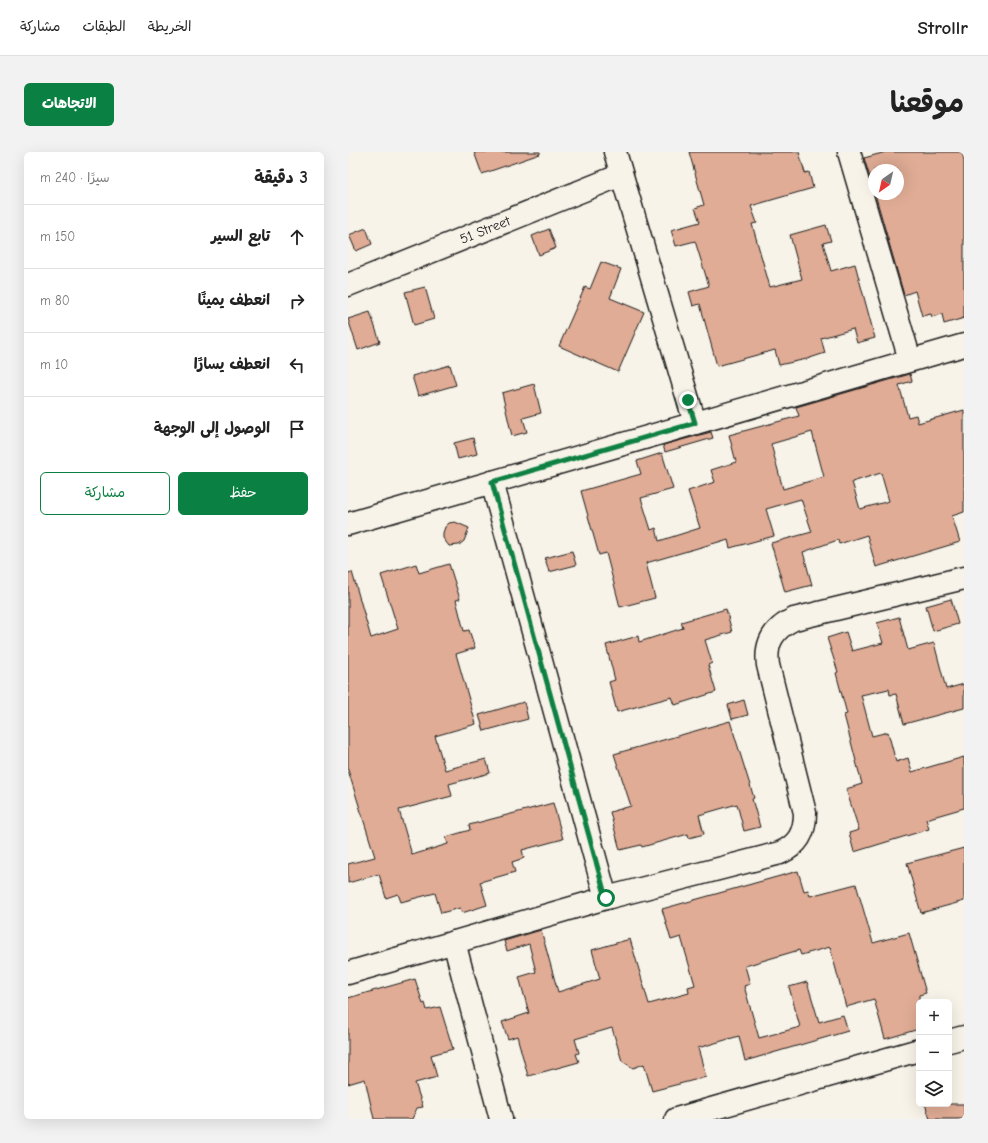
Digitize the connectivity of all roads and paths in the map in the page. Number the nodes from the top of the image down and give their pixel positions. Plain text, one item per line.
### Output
1 (615, 152) edge
2 (849, 152) edge
3 (621, 175) junction
4 (348, 285) edge
5 (964, 345) edge
6 (910, 360) junction
7 (695, 423) junction
8 (492, 482) junction
9 (348, 524) edge
10 (964, 578) edge
11 (606, 898) junction
12 (454, 942) junction
13 (348, 973) edge
14 (964, 1037) edge
15 (952, 1040) edge
16 (916, 1051) edge
17 (501, 1119) edge
18 (676, 1119) edge

1 - 3 street
2 - 6 street
3 - 4 street, 51 Street
3 - 7 street
5 - 6 street
6 - 7 street
7 - 8 street
8 - 9 street
8 - 11 street
10 - 11 street
11 - 12 street
12 - 13 street
12 - 17 street
14 - 15 street
16 - 18 street

